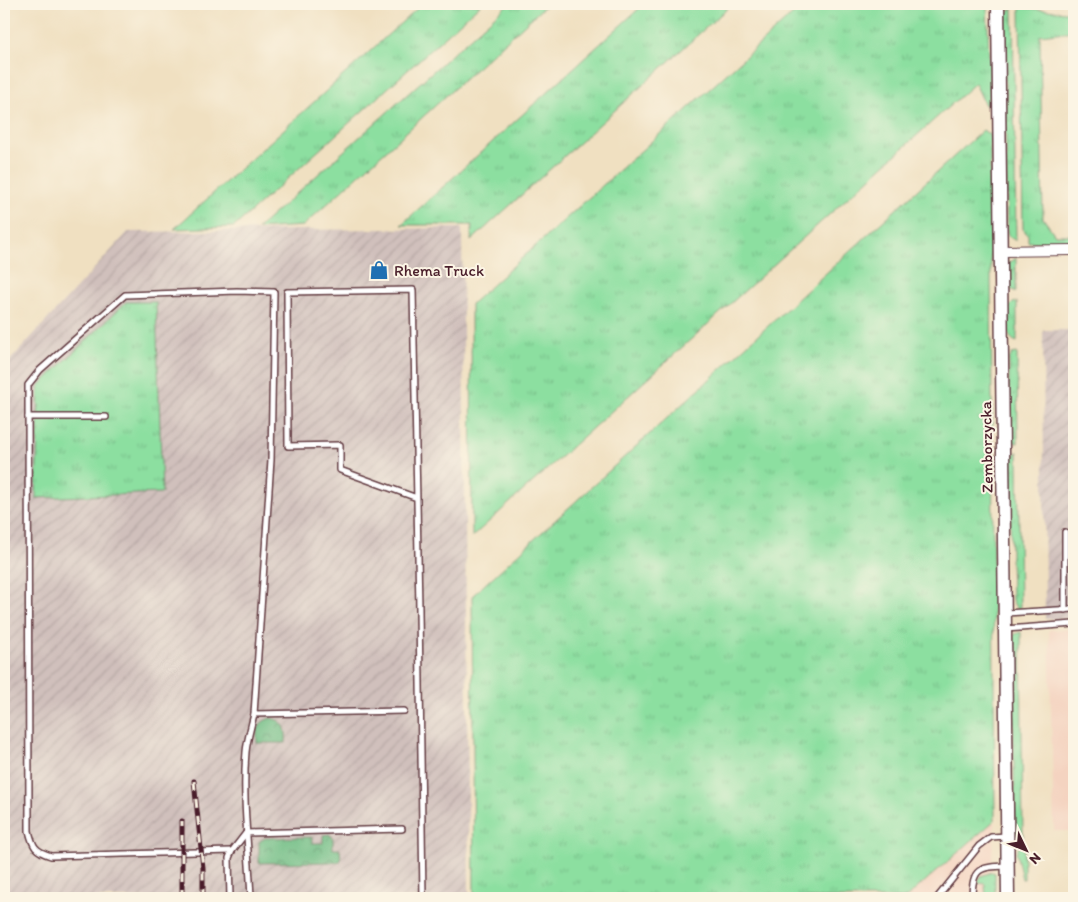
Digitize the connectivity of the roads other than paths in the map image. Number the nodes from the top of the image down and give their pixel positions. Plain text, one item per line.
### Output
1 (998, 4) edge
2 (1074, 250) edge
3 (1000, 252) junction
4 (28, 417) junction
5 (106, 417) dead end
6 (417, 498) junction
7 (1065, 532) dead end
8 (1065, 610) junction
9 (1074, 610) edge
10 (1004, 613) junction
11 (1074, 624) edge
12 (1005, 629) junction
13 (404, 711) dead end
14 (254, 714) junction
15 (402, 829) dead end
16 (246, 833) junction
17 (1008, 836) junction
18 (232, 851) junction
19 (1008, 866) junction
20 (1009, 896) edge
21 (230, 898) edge
22 (251, 898) edge
23 (423, 898) edge
24 (937, 898) edge
25 (972, 898) edge

1 - 3 street, Zemborzycka
2 - 3 street
3 - 10 street, Zemborzycka
4 - 5 lane
4 - 14 lane
4 - 18 lane
6 - 6 lane
6 - 23 lane
7 - 8 lane
8 - 9 lane
8 - 10 lane
10 - 12 street, Zemborzycka
11 - 12 lane
12 - 17 street, Zemborzycka
13 - 14 lane
14 - 16 lane
15 - 16 lane
16 - 18 lane
16 - 22 lane
17 - 19 street, Zemborzycka
17 - 24 lane
18 - 21 lane
19 - 20 street, Zemborzycka
19 - 25 lane

